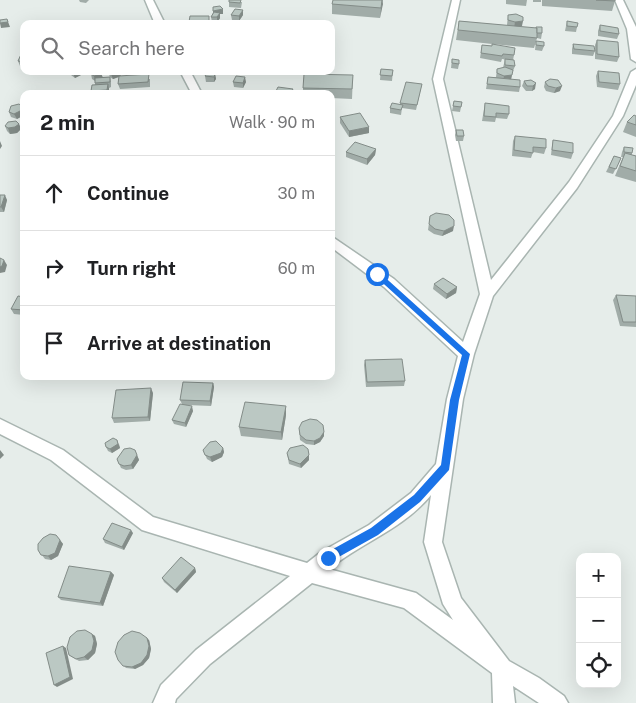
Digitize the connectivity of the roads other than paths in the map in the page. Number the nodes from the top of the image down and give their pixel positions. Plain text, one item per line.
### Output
1 (149, 0) edge
2 (456, 0) edge
3 (619, 0) edge
4 (158, 20) edge
5 (634, 29) edge
6 (636, 59) edge
7 (636, 72) edge
8 (187, 75) edge
9 (195, 90) edge
10 (335, 243) edge
11 (487, 294) junction
12 (466, 354) junction
13 (0, 426) edge
14 (445, 467) junction
15 (309, 572) junction
16 (502, 668) junction
17 (164, 703) edge
18 (504, 703) edge
19 (557, 703) edge

1 - 4 street
2 - 11 street
3 - 5 street
5 - 6 street
7 - 11 street
8 - 9 street
10 - 12 street
11 - 12 street
12 - 14 street
13 - 15 street
14 - 15 street
14 - 16 street
15 - 16 street
15 - 17 street
16 - 18 street
16 - 19 street

